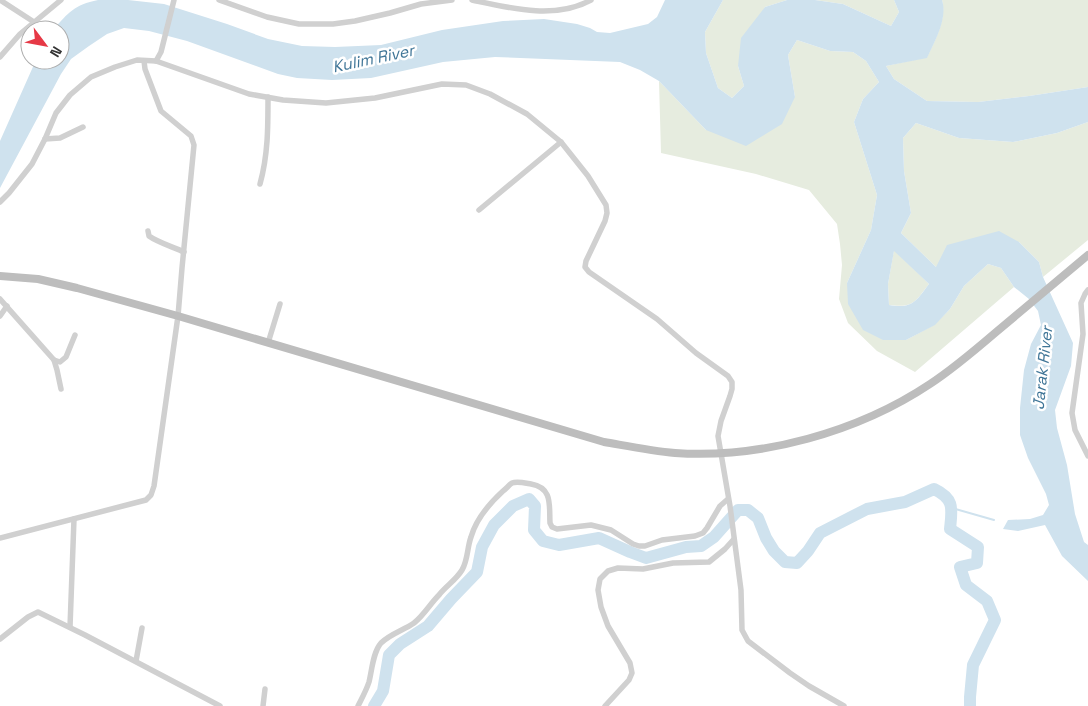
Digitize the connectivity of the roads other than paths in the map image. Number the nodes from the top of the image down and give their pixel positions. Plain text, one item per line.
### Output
1 (0, 0) edge
2 (61, 0) edge
3 (174, 0) edge
4 (219, 0) edge
5 (452, 0) edge
6 (472, 0) edge
7 (592, 0) edge
8 (31, 20) edge
9 (36, 20) edge
10 (20, 34) edge
11 (0, 57) edge
12 (144, 61) junction
13 (156, 61) junction
14 (268, 98) junction
15 (83, 127) dead end
16 (45, 139) junction
17 (561, 142) junction
18 (260, 184) dead end
19 (0, 202) edge
20 (479, 210) dead end
21 (148, 230) dead end
22 (184, 252) junction
23 (1088, 255) edge
24 (0, 276) edge
25 (1088, 290) edge
26 (0, 299) edge
27 (280, 304) dead end
28 (7, 306) junction
29 (0, 316) edge
30 (178, 316) junction
31 (75, 335) dead end
32 (268, 343) junction
33 (54, 360) junction
34 (61, 389) dead end
35 (720, 453) junction
36 (1088, 456) edge
37 (728, 499) junction
38 (74, 519) junction
39 (0, 538) edge
40 (734, 539) junction
41 (70, 627) junction
42 (142, 628) dead end
43 (0, 639) edge
44 (136, 661) junction
45 (265, 689) dead end
46 (220, 706) edge
47 (264, 706) edge
48 (358, 706) edge
49 (605, 706) edge
50 (844, 706) edge

1 - 8 street
2 - 9 street
3 - 13 street
4 - 5 street
6 - 7 street
10 - 11 street
12 - 13 street
12 - 16 street
12 - 22 street
13 - 14 street
14 - 17 street
14 - 18 street
15 - 16 street
16 - 19 street
17 - 20 street
17 - 35 street
21 - 22 street
22 - 30 street
23 - 35 street
24 - 30 street
25 - 36 street
26 - 28 street
27 - 32 street
28 - 29 street
28 - 33 street
30 - 32 street
30 - 38 street
31 - 33 street
32 - 35 street
33 - 34 street
35 - 37 street
37 - 40 street
37 - 48 street
38 - 39 street
38 - 41 street
40 - 49 street
40 - 50 street
41 - 43 street
41 - 44 street
42 - 44 street
44 - 46 street
45 - 47 street

